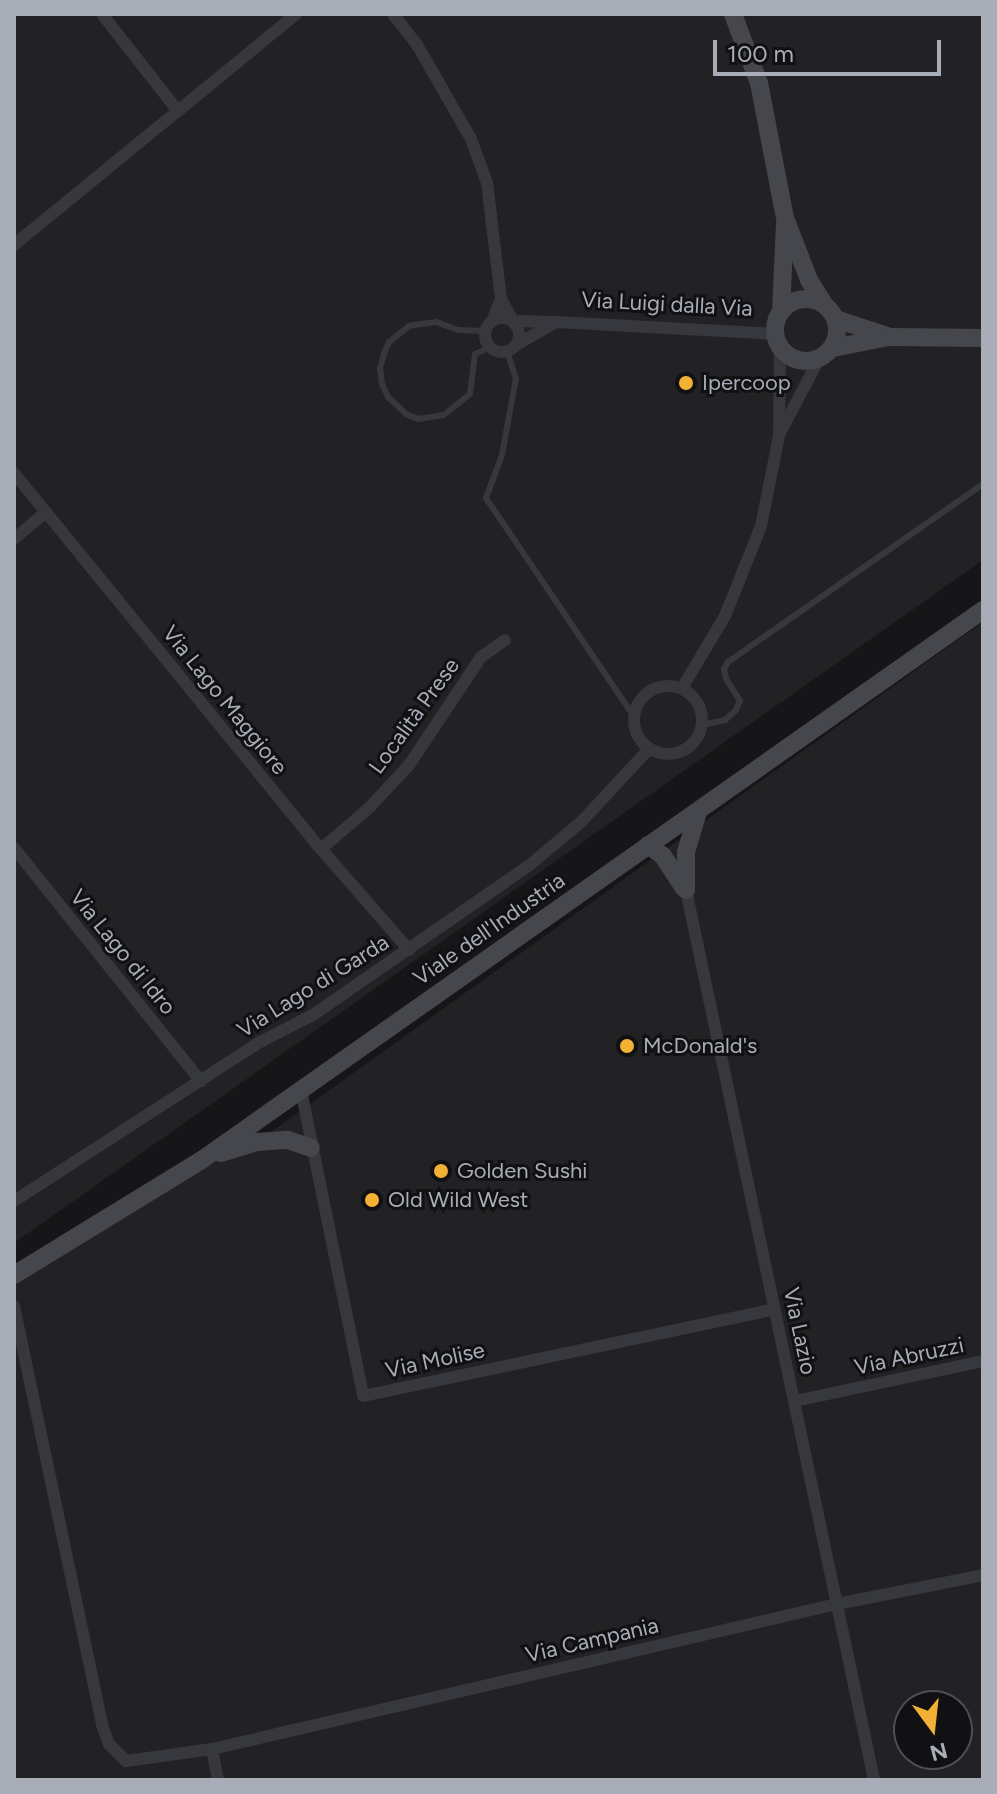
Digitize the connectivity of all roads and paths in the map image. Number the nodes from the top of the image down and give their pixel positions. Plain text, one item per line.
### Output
1 (102, 14) edge
2 (296, 14) edge
3 (393, 14) edge
4 (733, 14) edge
5 (178, 111) junction
6 (785, 218) junction
7 (14, 245) edge
8 (501, 299) junction
9 (824, 304) junction
10 (781, 311) junction
11 (836, 319) junction
12 (513, 321) junction
13 (556, 322) junction
14 (489, 326) junction
15 (889, 337) junction
16 (983, 338) edge
17 (778, 341) junction
18 (491, 347) junction
19 (511, 348) junction
20 (826, 354) junction
21 (779, 436) junction
22 (14, 473) edge
23 (983, 484) edge
24 (46, 512) junction
25 (14, 539) edge
26 (983, 610) edge
27 (505, 640) dead end
28 (682, 688) junction
29 (633, 715) junction
30 (702, 725) junction
31 (649, 749) junction
32 (698, 812) junction
33 (648, 845) junction
34 (14, 848) edge
35 (321, 849) junction
36 (686, 890) junction
37 (409, 950) junction
38 (201, 1081) junction
39 (301, 1090) junction
40 (311, 1148) junction
41 (203, 1159) junction
42 (14, 1201) edge
43 (14, 1275) edge
44 (14, 1306) edge
45 (775, 1309) junction
46 (983, 1361) edge
47 (795, 1401) junction
48 (983, 1575) edge
49 (837, 1604) junction
50 (212, 1749) junction
51 (218, 1780) edge
52 (874, 1780) edge

1 - 5 street
2 - 5 street
3 - 8 street
4 - 6 main road
5 - 7 street
6 - 9 main road
6 - 10 main road
8 - 12 street
8 - 14 street
9 - 10 main road
9 - 11 main road
10 - 17 main road
11 - 15 main road
11 - 20 main road
12 - 13 street, Via Luigi dalla Via
12 - 14 street
12 - 19 street
13 - 17 street, Via Luigi dalla Via
13 - 19 street
14 - 18 street
14 - 18 lane
15 - 16 main road
15 - 20 main road
17 - 20 main road
17 - 21 street
18 - 19 street
19 - 29 lane
20 - 21 street
21 - 28 street
22 - 24 street, Via Lago Maggiore
23 - 30 lane
24 - 25 street
24 - 35 street, Via Lago Maggiore
26 - 32 main road, Viale dell'Industria
27 - 35 street, Località Prese
28 - 29 street
28 - 30 street
29 - 31 street
30 - 31 street
31 - 37 street, Via Lago di Garda
32 - 33 main road, Viale dell'Industria
32 - 36 main road
33 - 36 main road
33 - 39 main road, Viale dell'Industria
34 - 38 street, Via Lago di Idro
35 - 37 street, Via Lago Maggiore
36 - 45 street, Via Lazio
37 - 38 street, Via Lago di Garda
38 - 42 street, Via Lago di Garda
39 - 40 street, Via Molise
39 - 41 main road, Viale dell'Industria
40 - 41 main road
40 - 45 street, Via Molise
41 - 43 main road, Viale dell'Industria
44 - 50 street, Via Campania
45 - 47 street, Via Lazio
46 - 47 street, Via Abruzzi
47 - 49 street, Via Lazio
48 - 49 street, Via Campania
49 - 50 street, Via Campania
49 - 52 street, Via Lazio
50 - 51 street

